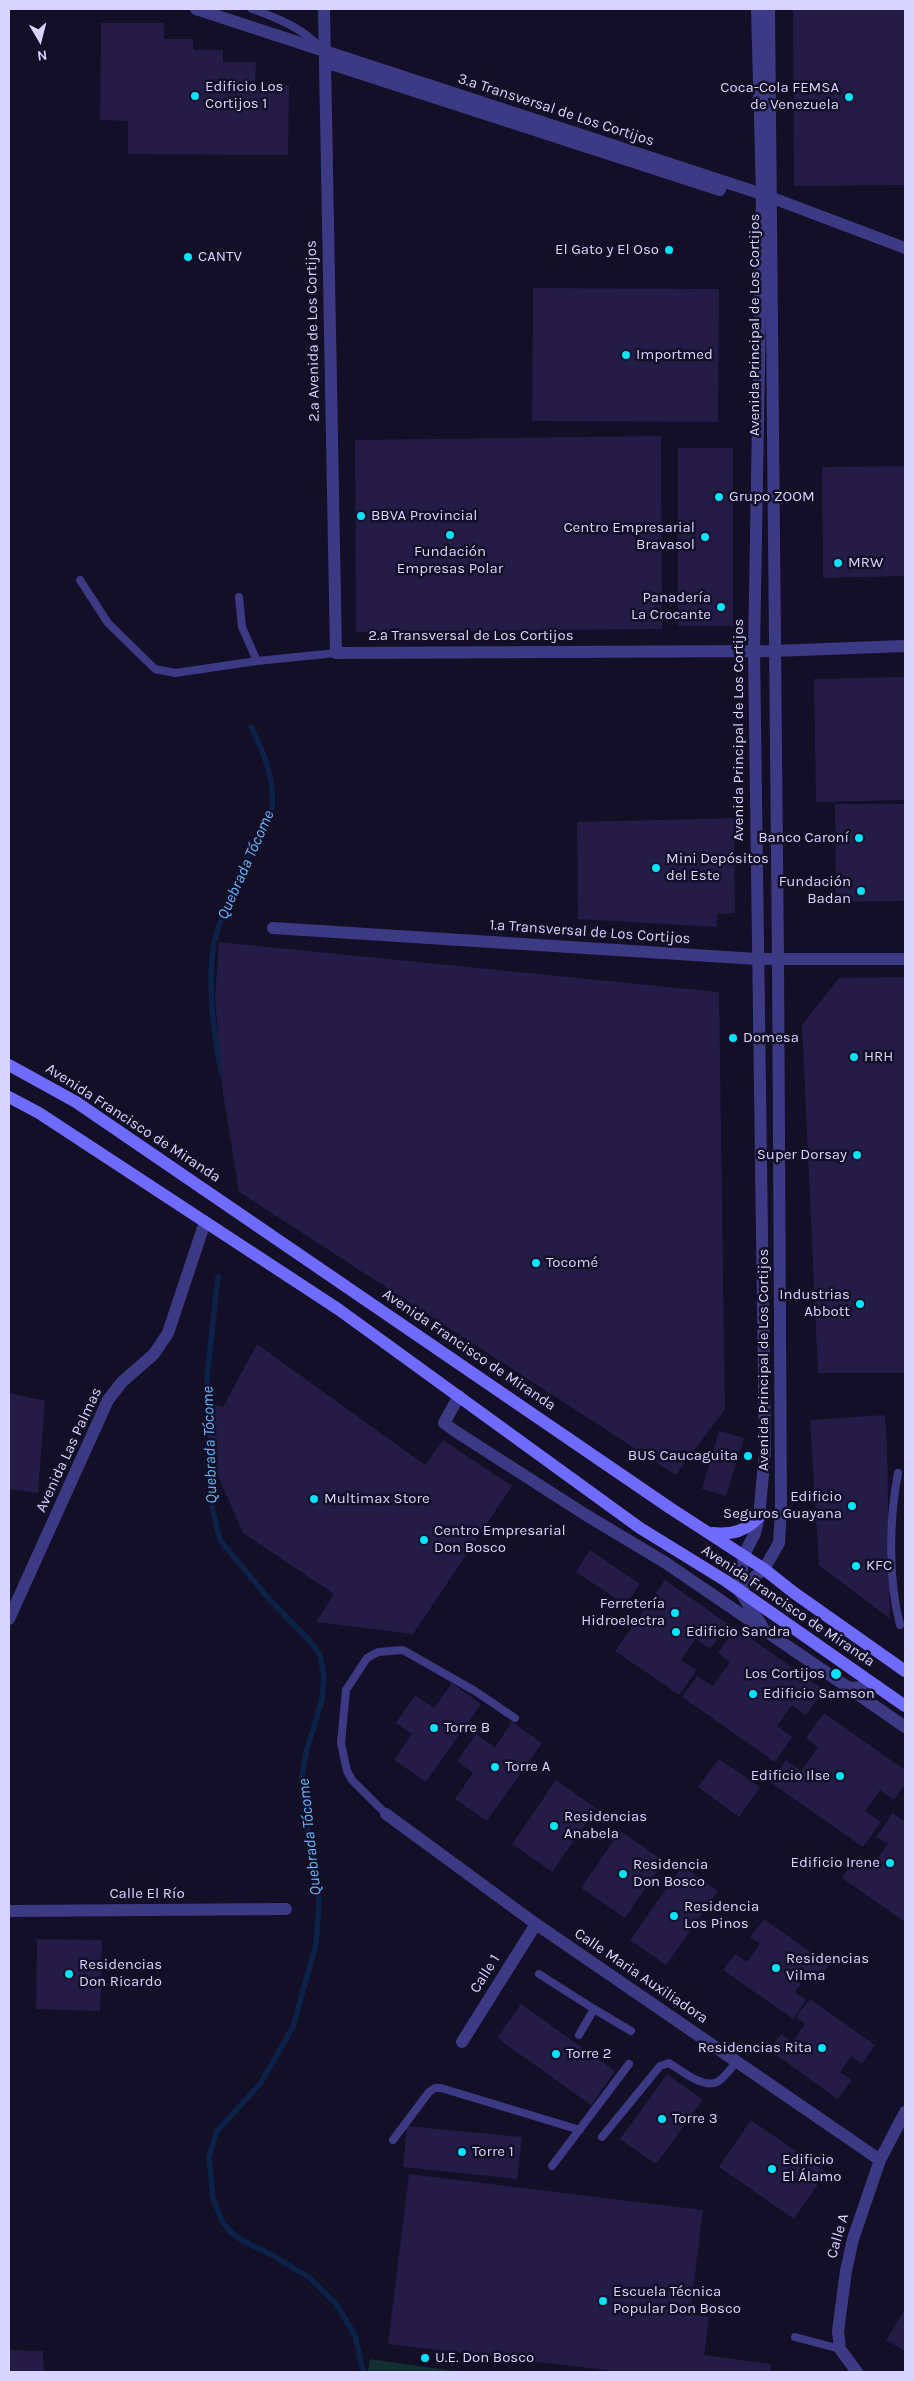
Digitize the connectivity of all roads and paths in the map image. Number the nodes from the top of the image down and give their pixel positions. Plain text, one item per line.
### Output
1 (196, 9) edge
2 (252, 9) edge
3 (324, 9) edge
4 (757, 9) edge
5 (769, 9) edge
6 (325, 57) junction
7 (766, 200) junction
8 (905, 248) edge
9 (80, 580) dead end
10 (239, 597) dead end
11 (905, 646) edge
12 (754, 651) junction
13 (774, 651) junction
14 (336, 653) junction
15 (257, 660) junction
16 (273, 928) dead end
17 (778, 958) junction
18 (757, 959) junction
19 (905, 959) edge
20 (9, 1065) edge
21 (9, 1096) edge
22 (205, 1222) junction
23 (459, 1396) junction
24 (898, 1473) dead end
25 (759, 1517) junction
26 (640, 1528) junction
27 (710, 1533) junction
28 (645, 1550) junction
29 (744, 1555) junction
30 (688, 1558) junction
31 (666, 1563) junction
32 (764, 1569) junction
33 (739, 1590) junction
34 (14, 1598) edge
35 (9, 1619) edge
36 (900, 1625) dead end
37 (765, 1631) junction
38 (905, 1671) edge
39 (877, 1686) junction
40 (849, 1688) junction
41 (905, 1706) edge
42 (515, 1718) dead end
43 (905, 1727) edge
44 (386, 1814) joint
45 (286, 1909) dead end
46 (9, 1911) edge
47 (536, 1924) junction
48 (539, 1974) dead end
49 (594, 2009) junction
50 (631, 2031) dead end
51 (579, 2035) dead end
52 (462, 2042) dead end
53 (737, 2061) junction
54 (629, 2064) dead end
55 (905, 2112) edge
56 (580, 2130) junction
57 (602, 2137) dead end
58 (394, 2140) dead end
59 (880, 2160) junction
60 (552, 2166) dead end
61 (795, 2337) dead end
62 (840, 2349) junction
63 (857, 2372) edge

1 - 6 street, 3.ª Transversal de Los Cortijos
2 - 6 lane
3 - 6 street, 2.ª Avenida de Los Cortijos
4 - 7 street, Avenida Principal de Los Cortijos
5 - 7 street, Avenida Principal de Los Cortijos
6 - 7 street, 3.ª Transversal de Los Cortijos
6 - 14 street, 2.ª Avenida de Los Cortijos
7 - 8 street, 3.ª Transversal de Los Cortijos
7 - 12 street, Avenida Principal de Los Cortijos
7 - 13 street, Avenida Principal de Los Cortijos
9 - 15 lane, 2.ª Transversal de Los Cortijos
10 - 15 lane
11 - 13 street, 2.ª Transversal de Los Cortijos
12 - 13 street, 2.ª Transversal de Los Cortijos
12 - 14 street, 2.ª Transversal de Los Cortijos
12 - 18 street, Avenida Principal de Los Cortijos
13 - 17 street, Avenida Principal de Los Cortijos
14 - 15 lane, 2.ª Transversal de Los Cortijos
16 - 18 street, 1.ª Transversal de Los Cortijos
17 - 18 street, 1.ª Transversal de Los Cortijos
17 - 19 street, 1.ª Transversal de Los Cortijos
17 - 32 street, Avenida Principal de Los Cortijos
18 - 25 street, Avenida Principal de Los Cortijos
20 - 27 main road, Avenida Francisco de Miranda
21 - 22 main road, Avenida Francisco de Miranda
22 - 23 main road, Avenida Francisco de Miranda
22 - 34 street, Avenida Las Palmas
23 - 26 main road, Avenida Francisco de Miranda
23 - 28 street
24 - 36 lane
25 - 27 main road
25 - 29 street, Avenida Principal de Los Cortijos
26 - 28 street
26 - 30 main road, Avenida Francisco de Miranda
27 - 29 main road, Avenida Francisco de Miranda
28 - 31 street
29 - 32 main road, Avenida Francisco de Miranda
29 - 33 street, Avenida Principal de Los Cortijos
30 - 31 street
30 - 33 main road, Avenida Francisco de Miranda
31 - 37 street
32 - 33 street, Avenida Principal de Los Cortijos
32 - 38 main road, Avenida Francisco de Miranda
33 - 37 street
33 - 39 main road, Avenida Francisco de Miranda
34 - 35 street, Avenida Las Palmas
37 - 40 street
39 - 40 street, Avenida Francisco de Miranda
39 - 41 main road, Avenida Francisco de Miranda
40 - 43 street
42 - 44 lane
44 - 47 street, Calle Maria Auxiliadora
45 - 46 street, Calle El Río
47 - 52 street, Calle 1
47 - 53 street, Calle Maria Auxiliadora
48 - 49 lane
49 - 50 lane
49 - 51 lane
53 - 57 lane
53 - 59 street, Calle Maria Auxiliadora
54 - 56 lane
55 - 59 street, Calle A
56 - 58 lane
56 - 60 lane
59 - 62 street, Calle A
61 - 62 lane
62 - 63 street

